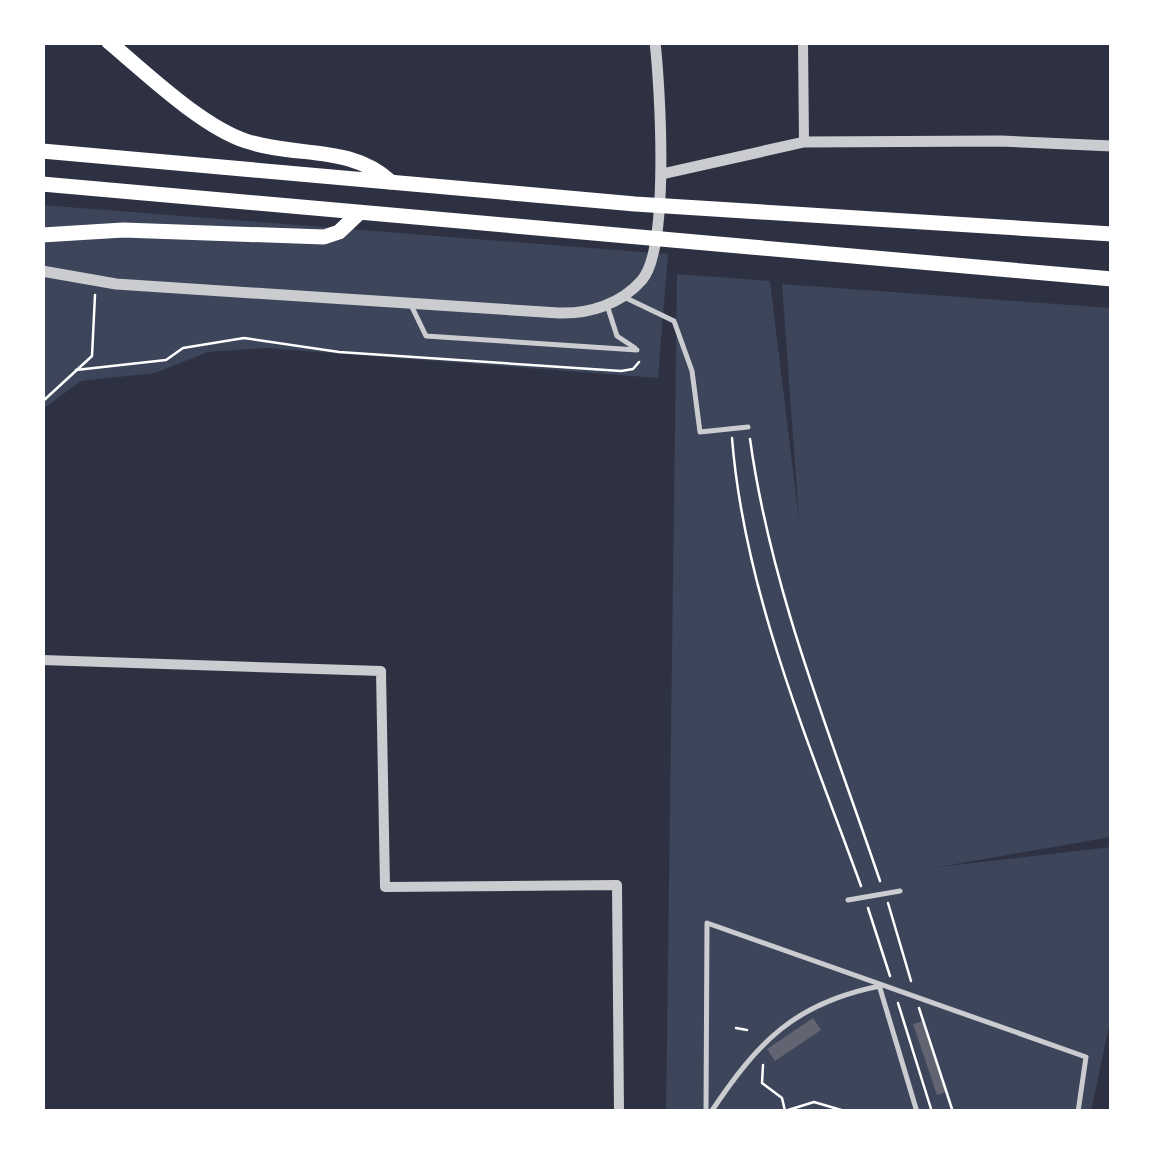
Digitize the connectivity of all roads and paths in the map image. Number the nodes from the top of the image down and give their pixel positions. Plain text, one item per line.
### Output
1 (109, 42) edge
2 (655, 42) edge
3 (803, 42) edge
4 (804, 142) junction
5 (1112, 146) edge
6 (42, 151) edge
7 (662, 174) junction
8 (391, 182) junction
9 (42, 184) edge
10 (359, 214) junction
11 (1112, 234) edge
12 (42, 235) edge
13 (42, 271) edge
14 (1112, 279) edge
15 (96, 282) junction
16 (621, 296) junction
17 (410, 302) junction
18 (607, 305) junction
19 (637, 350) junction
20 (76, 370) junction
21 (42, 402) edge
22 (731, 428) junction
23 (748, 428) joint
24 (42, 660) edge
25 (900, 890) dead end
26 (884, 893) junction
27 (864, 896) junction
28 (848, 900) dead end
29 (879, 985) junction
30 (894, 989) junction
31 (916, 997) junction
32 (736, 1028) dead end
33 (747, 1030) dead end
34 (759, 1044) junction
35 (784, 1111) edge
36 (619, 1112) edge
37 (708, 1112) edge
38 (848, 1112) edge
39 (917, 1112) edge
40 (932, 1112) edge
41 (953, 1112) edge
42 (1078, 1112) edge

1 - 8 main road
2 - 7 street
3 - 4 street
4 - 5 street
4 - 7 street
6 - 8 main road
7 - 16 street
8 - 11 main road
9 - 10 main road
10 - 12 main road
10 - 14 main road
13 - 15 street
15 - 17 street
15 - 20 path
16 - 18 street
16 - 22 lane
17 - 18 street
17 - 19 lane
18 - 19 lane
19 - 20 path
20 - 21 path
22 - 23 lane
22 - 27 path
23 - 26 path
24 - 36 street
25 - 26 lane
26 - 27 lane
26 - 31 path
27 - 28 lane
27 - 30 path
29 - 30 lane
29 - 34 lane
29 - 37 lane
29 - 39 lane
30 - 31 lane
30 - 40 path
31 - 41 path
31 - 42 lane
32 - 33 path
34 - 35 path
34 - 37 lane
35 - 38 path

